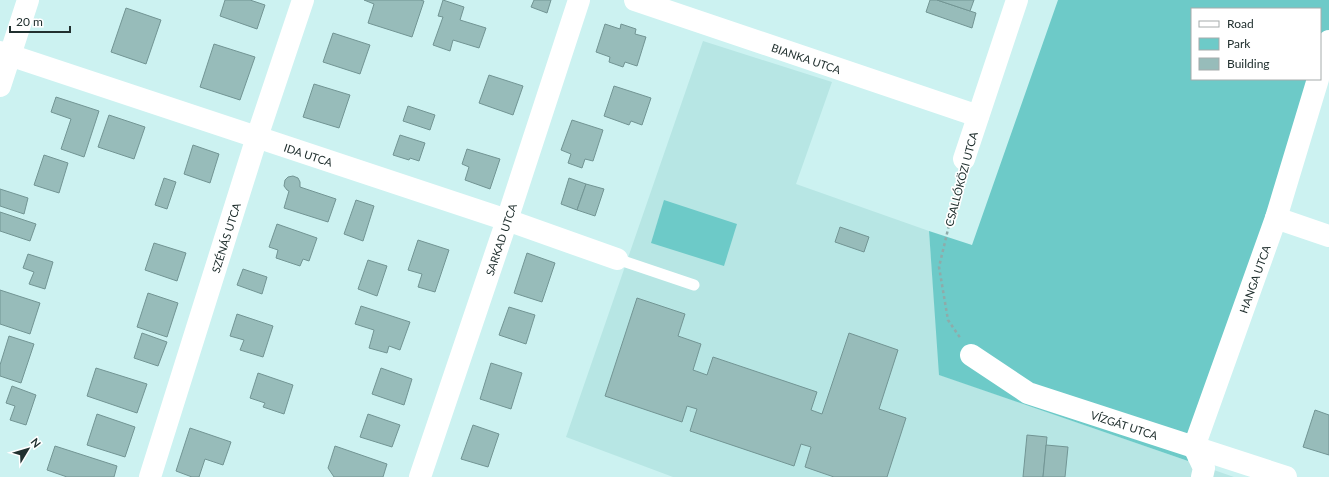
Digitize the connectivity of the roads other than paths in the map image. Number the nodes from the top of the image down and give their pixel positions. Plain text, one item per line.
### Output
1 (28, 0) edge
2 (303, 0) edge
3 (579, 0) edge
4 (634, 0) edge
5 (1017, 0) edge
6 (1329, 41) edge
7 (5, 53) edge
8 (1321, 68) edge
9 (1318, 80) edge
10 (0, 86) edge
11 (978, 116) junction
12 (257, 137) junction
13 (964, 159) road end
14 (1276, 218) junction
15 (507, 220) junction
16 (1329, 236) edge
17 (617, 259) joint
18 (694, 285) dead end
19 (971, 356) road end
20 (1194, 447) junction
21 (150, 477) edge
22 (420, 477) edge
23 (1202, 477) edge
24 (1286, 477) edge

1 - 7 street
2 - 12 street, SZÉNÁS UTCA
3 - 15 street, SARKAD UTCA
4 - 11 street, BIANKA UTCA
5 - 11 street, CSALLÓKÖZI UTCA
6 - 8 street
7 - 10 street
7 - 12 street, IDA UTCA
9 - 14 street, HANGA UTCA
11 - 13 street, CSALLÓKÖZI UTCA
12 - 15 street, IDA UTCA
12 - 21 street, SZÉNÁS UTCA
14 - 16 street
14 - 20 street, HANGA UTCA
15 - 17 street, IDA UTCA
15 - 22 street, SARKAD UTCA
17 - 18 lane
19 - 20 street, VÍZGÁT UTCA
20 - 23 street
20 - 24 street, VÍZGÁT UTCA

